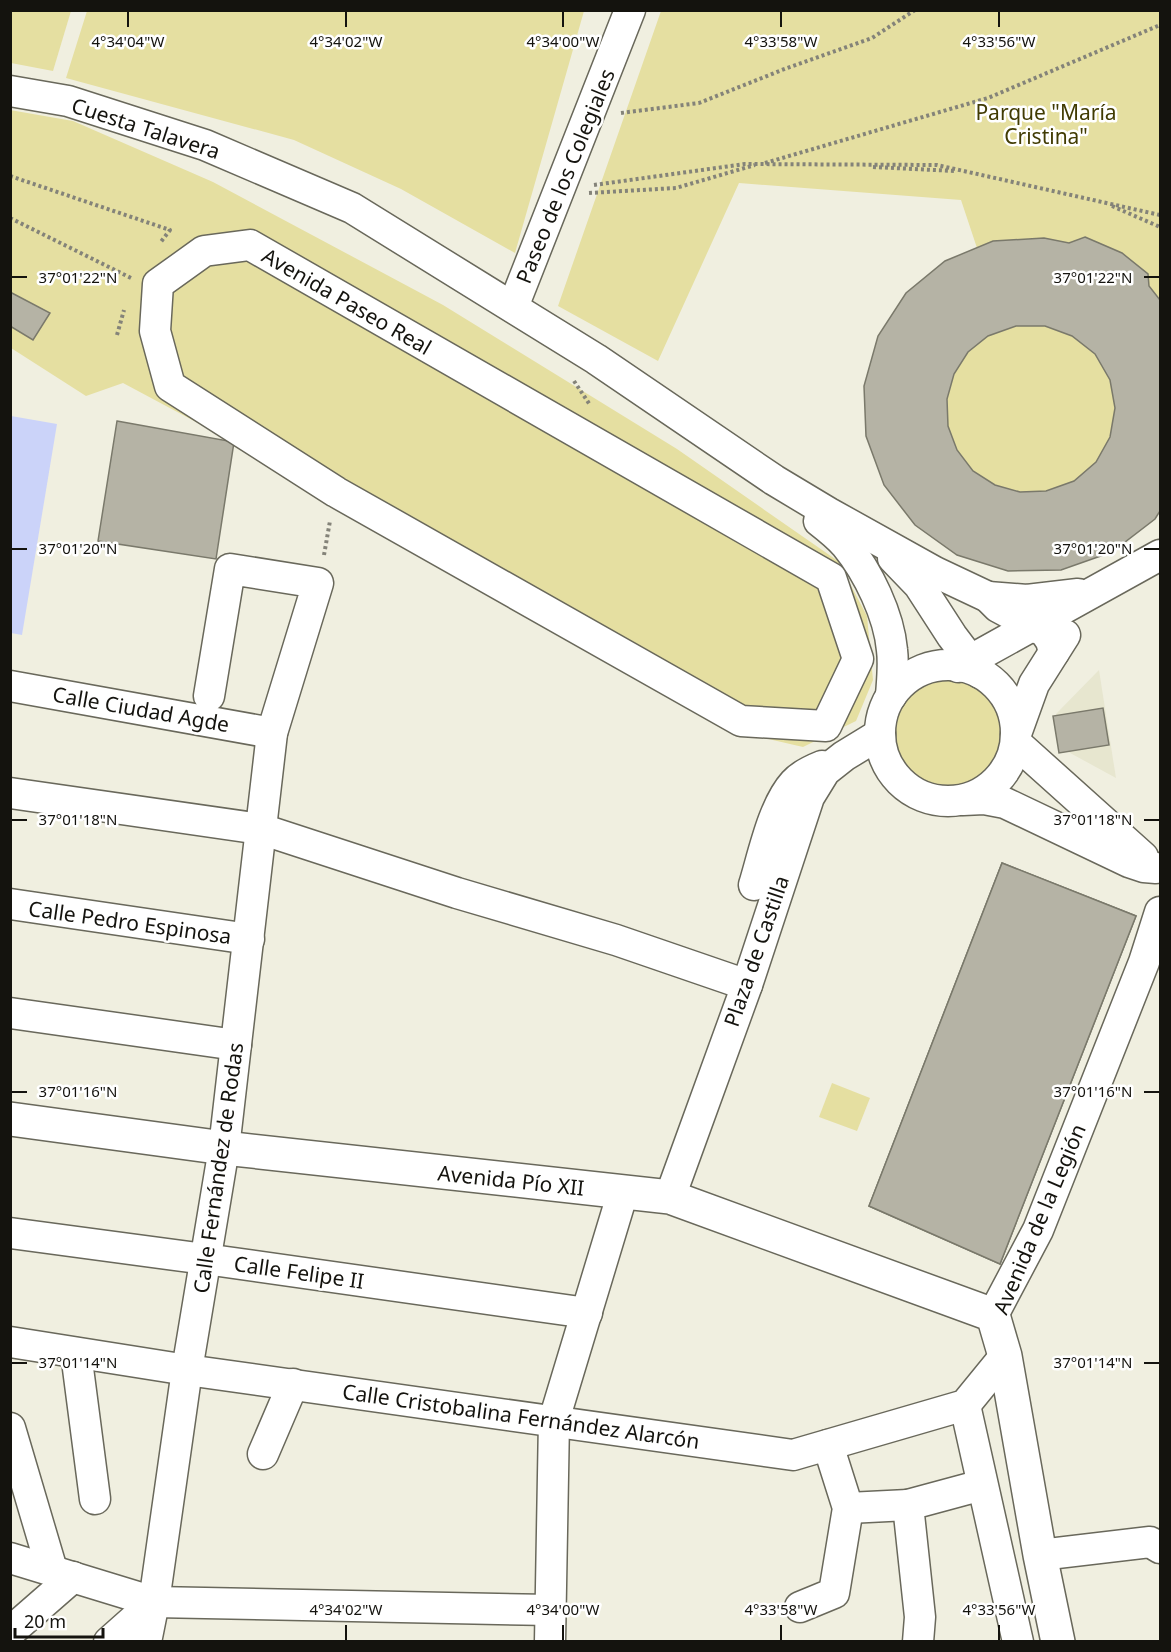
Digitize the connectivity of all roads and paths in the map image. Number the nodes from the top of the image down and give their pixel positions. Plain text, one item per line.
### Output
1 (630, 10) edge
2 (915, 10) edge
3 (1161, 25) edge
4 (10, 91) edge
5 (589, 117) junction
6 (766, 162) junction
7 (759, 164) junction
8 (815, 164) junction
9 (10, 176) edge
10 (1067, 194) junction
11 (1161, 215) edge
12 (10, 218) edge
13 (1161, 227) edge
14 (158, 246) dead end
15 (158, 284) junction
16 (513, 308) junction
17 (774, 480) junction
18 (336, 492) junction
19 (854, 527) junction
20 (1160, 557) edge
21 (318, 582) junction
22 (1106, 584) junction
23 (924, 591) junction
24 (988, 597) junction
25 (1033, 625) junction
26 (887, 626) junction
27 (1054, 652) junction
28 (969, 667) junction
29 (10, 686) edge
30 (209, 696) dead end
31 (891, 696) junction
32 (272, 733) junction
33 (880, 734) junction
34 (1016, 739) junction
35 (844, 756) junction
36 (10, 793) edge
37 (961, 800) junction
38 (261, 829) junction
39 (1158, 869) edge
40 (754, 885) dead end
41 (10, 904) edge
42 (1161, 912) edge
43 (249, 939) junction
44 (747, 985) junction
45 (10, 1012) edge
46 (236, 1045) junction
47 (10, 1119) edge
48 (224, 1148) junction
49 (623, 1192) junction
50 (670, 1197) junction
51 (10, 1233) edge
52 (206, 1259) junction
53 (587, 1313) junction
54 (993, 1315) junction
55 (10, 1342) edge
56 (76, 1353) junction
57 (1005, 1356) junction
58 (187, 1370) junction
59 (293, 1384) junction
60 (965, 1405) junction
61 (554, 1420) junction
62 (10, 1428) edge
63 (828, 1445) junction
64 (263, 1454) dead end
65 (982, 1485) junction
66 (95, 1499) dead end
67 (908, 1504) junction
68 (848, 1508) junction
69 (1161, 1548) edge
70 (1040, 1555) junction
71 (10, 1558) edge
72 (63, 1574) junction
73 (154, 1602) junction
74 (800, 1607) dead end
75 (551, 1610) junction
76 (10, 1632) edge
77 (109, 1641) edge
78 (146, 1641) edge
79 (550, 1641) edge
80 (918, 1641) edge
81 (1018, 1641) edge
82 (1058, 1641) edge

1 - 5 street, Paseo de los Colegiales
2 - 5 path
3 - 6 path
4 - 16 street, Cuesta Talavera
5 - 16 street, Paseo de los Colegiales
6 - 7 path
6 - 8 path
7 - 7 path
7 - 8 path
8 - 10 path
9 - 14 path
10 - 11 path
10 - 13 path
12 - 15 path
15 - 18 street, Avenida Paseo Real
15 - 18 street, Avenida Paseo Real
16 - 17 street
17 - 19 street
17 - 26 street
18 - 21 path
19 - 23 street
19 - 24 street
20 - 22 street
21 - 30 street
21 - 32 street, Calle Fernández de Rodas
22 - 24 street
22 - 25 street
22 - 27 street
23 - 26 street
23 - 28 street
24 - 25 street
25 - 27 street
25 - 28 street
26 - 31 street
27 - 34 street
28 - 31 street
28 - 34 street
29 - 32 street, Calle Ciudad Agde
31 - 33 street
32 - 38 street, Calle Fernández de Rodas
33 - 35 street, Plaza de Castilla
33 - 37 street
34 - 37 street
34 - 39 street
35 - 40 street
35 - 44 street, Plaza de Castilla
36 - 38 street
37 - 39 street
38 - 43 street, Calle Fernández de Rodas
38 - 44 street
41 - 43 street, Calle Pedro Espinosa
42 - 54 street, Avenida de la Legión
43 - 46 street, Calle Fernández de Rodas
44 - 50 street, Plaza de Castilla
45 - 46 street
46 - 48 street, Calle Fernández de Rodas
47 - 48 main road, Avenida Pío XII
48 - 49 main road, Avenida Pío XII
48 - 52 street, Calle Fernández de Rodas
49 - 50 main road, Avenida Pío XII
49 - 53 street
50 - 54 main road, Avenida Pío XII
51 - 52 street, Calle Felipe II
52 - 53 street, Calle Felipe II
52 - 58 street, Calle Fernández de Rodas
53 - 61 street
54 - 57 main road, Avenida de la Legión
55 - 56 street, Calle Cristobalina Fernández Alarcón
56 - 58 street, Calle Cristobalina Fernández Alarcón
56 - 66 street
57 - 60 street
57 - 70 main road, Avenida de la Legión
58 - 59 street, Calle Cristobalina Fernández Alarcón
58 - 73 street, Calle Fernández de Rodas
59 - 61 street, Calle Cristobalina Fernández Alarcón
59 - 64 street
60 - 63 street, Calle Cristobalina Fernández Alarcón
60 - 65 street
61 - 63 street, Calle Cristobalina Fernández Alarcón
61 - 75 street
62 - 72 street
63 - 68 street
65 - 67 street
65 - 81 street
67 - 68 street
67 - 80 street
68 - 74 street
69 - 70 street
70 - 82 main road, Avenida de la Legión
71 - 72 street
72 - 73 street
72 - 76 street
73 - 75 street
73 - 77 street
73 - 78 street, Calle Fernández de Rodas
75 - 79 street

